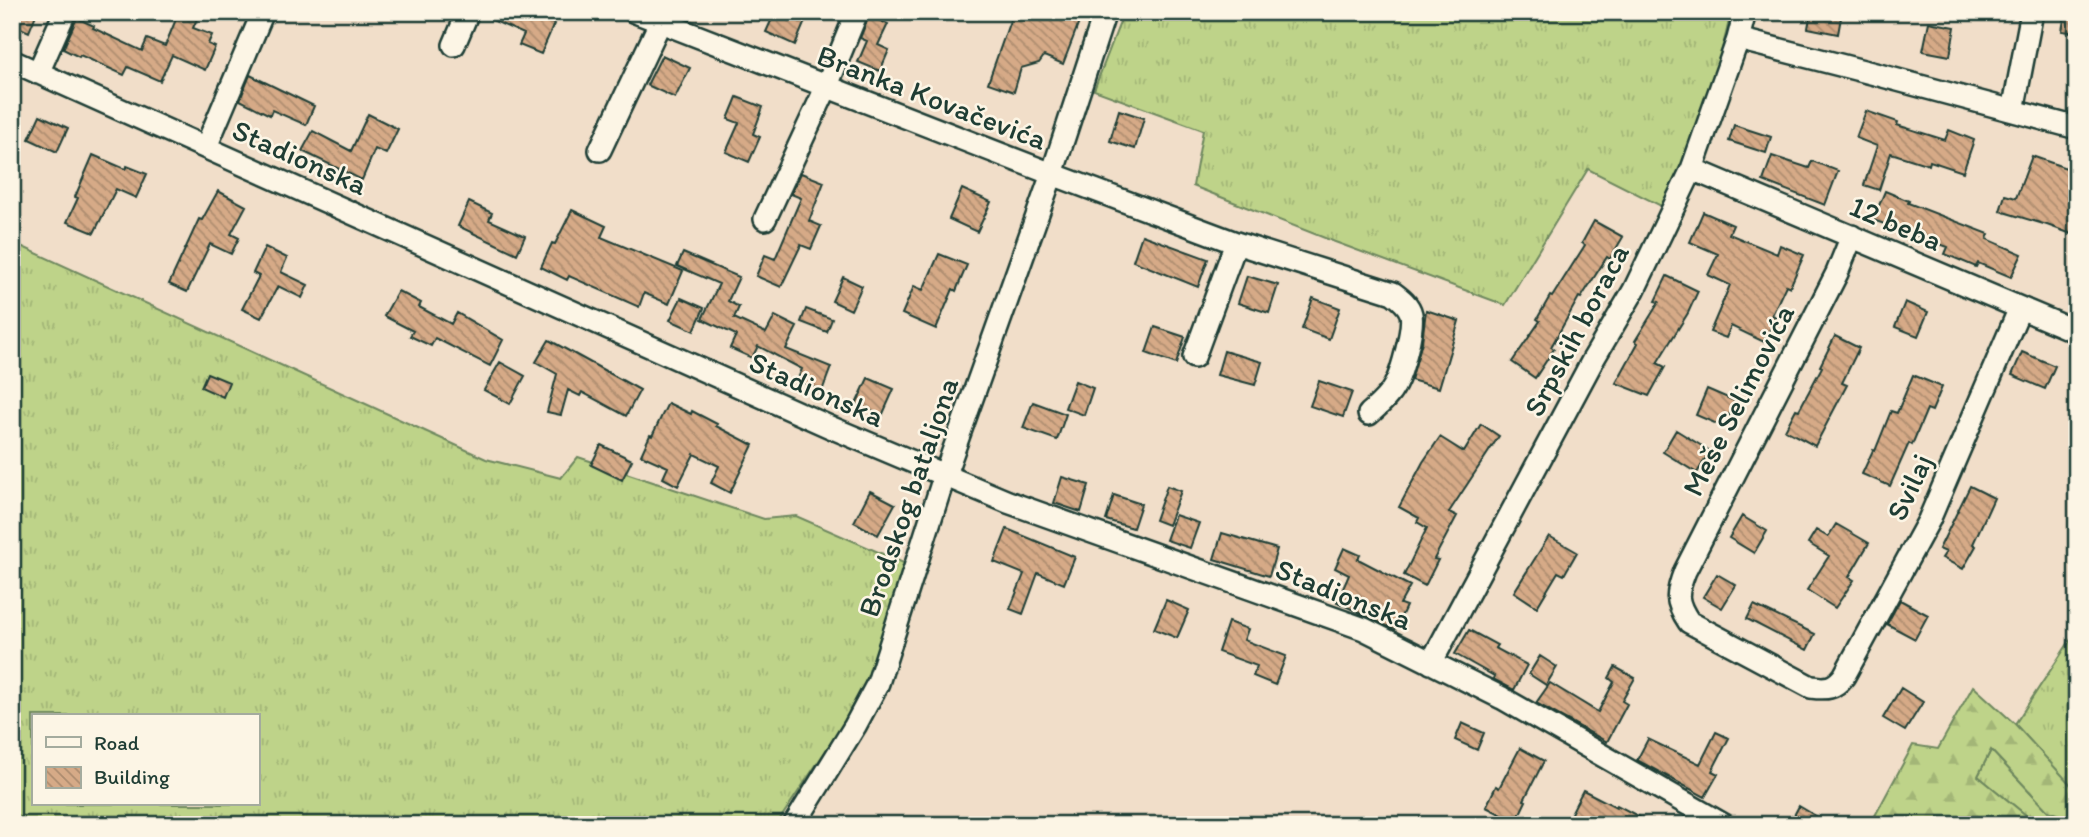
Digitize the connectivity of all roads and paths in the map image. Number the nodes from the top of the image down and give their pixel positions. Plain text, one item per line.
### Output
1 (65, 12) edge
2 (263, 12) edge
3 (468, 12) edge
4 (635, 12) edge
5 (857, 12) edge
6 (1105, 12) edge
7 (1745, 12) edge
8 (2032, 12) edge
9 (663, 17) edge
10 (1738, 40) junction
11 (454, 45) dead end
12 (12, 61) edge
13 (38, 73) junction
14 (826, 88) junction
15 (2013, 111) junction
16 (2077, 128) edge
17 (206, 147) junction
18 (600, 150) dead end
19 (1692, 169) junction
20 (1052, 174) junction
21 (765, 219) dead end
22 (1852, 236) junction
23 (1236, 243) junction
24 (2020, 307) junction
25 (2077, 332) edge
26 (1194, 357) dead end
27 (1369, 414) dead end
28 (944, 477) junction
29 (1431, 663) junction
30 (1838, 684) joint
31 (794, 825) edge
32 (1724, 825) edge

1 - 13 street
2 - 17 street
3 - 11 street
4 - 9 street, Branka Kovačevića
5 - 14 street
6 - 20 street, Brodskog bataljona
7 - 10 street, Srpskih boraca
8 - 15 street
9 - 14 street, Branka Kovačevića
9 - 18 street
10 - 15 street
10 - 19 street, Srpskih boraca
12 - 13 street, Stadionska
13 - 17 street, Stadionska
14 - 20 street, Branka Kovačevića
14 - 21 street
15 - 16 street
17 - 28 street, Stadionska
19 - 22 street, 12 beba
19 - 29 street, Srpskih boraca
20 - 23 street
20 - 28 street, Brodskog bataljona
22 - 24 street, 12 beba
22 - 30 street, Meše Selimovića
23 - 26 street
23 - 27 street
24 - 25 street, 12 beba
24 - 30 street, Svilaj
28 - 29 street, Stadionska
28 - 31 street, Brodskog bataljona
29 - 32 street, Stadionska

